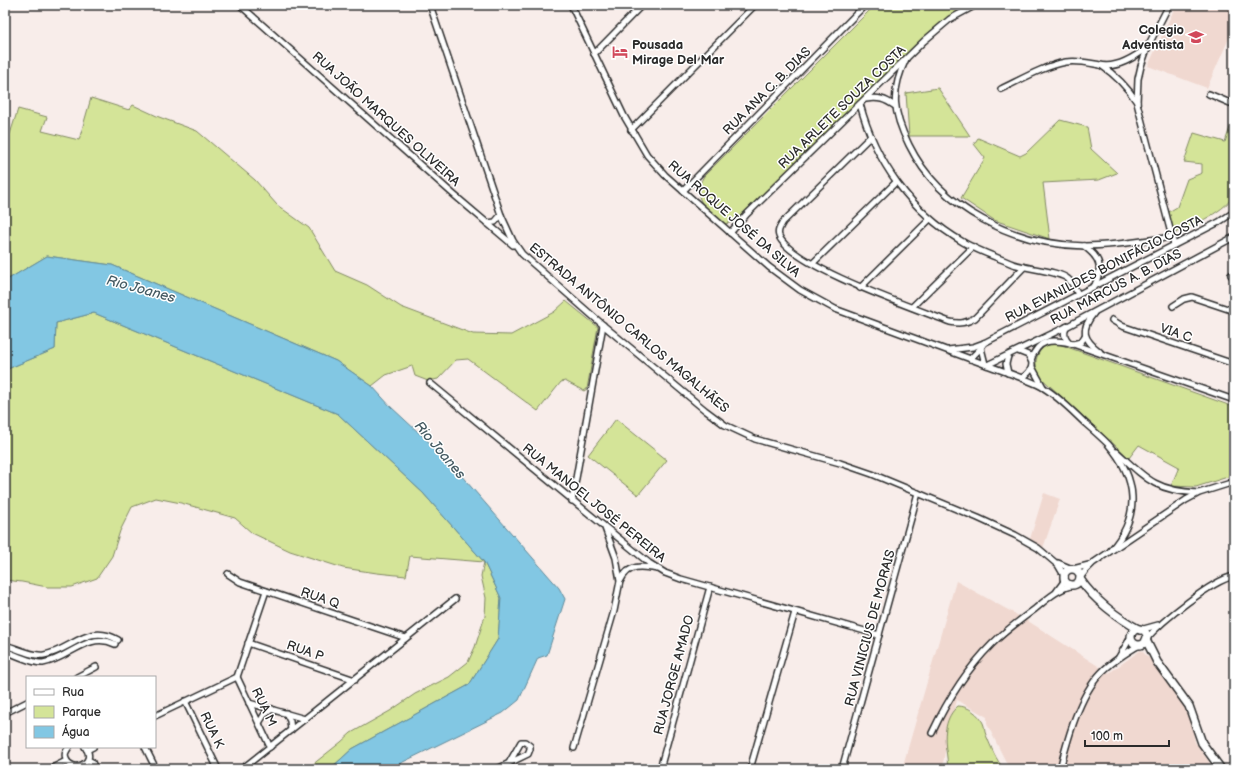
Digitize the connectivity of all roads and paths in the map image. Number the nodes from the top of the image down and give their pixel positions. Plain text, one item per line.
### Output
1 (240, 5) edge
2 (430, 5) edge
3 (571, 5) edge
4 (642, 5) edge
5 (755, 5) edge
6 (976, 5) edge
7 (1169, 5) edge
8 (866, 6) edge
9 (1148, 46) junction
10 (594, 54) junction
11 (906, 59) junction
12 (1102, 66) junction
13 (1001, 89) dead end
14 (1208, 94) dead end
15 (866, 99) junction
16 (1234, 102) edge
17 (1137, 103) junction
18 (860, 104) junction
19 (895, 106) junction
20 (632, 130) junction
21 (871, 136) junction
22 (896, 182) junction
23 (683, 191) junction
24 (1234, 212) edge
25 (501, 215) junction
26 (930, 219) junction
27 (487, 223) junction
28 (730, 233) junction
29 (1172, 237) junction
30 (1234, 237) edge
31 (1174, 245) junction
32 (1084, 246) junction
33 (973, 247) junction
34 (517, 248) junction
35 (812, 263) junction
36 (1024, 267) junction
37 (1095, 286) junction
38 (860, 288) junction
39 (1078, 294) junction
40 (1172, 306) dead end
41 (912, 307) junction
42 (1096, 310) junction
43 (1234, 311) edge
44 (1112, 320) dead end
45 (1074, 322) junction
46 (601, 323) junction
47 (1066, 327) junction
48 (1085, 328) junction
49 (1085, 336) junction
50 (1071, 344) junction
51 (982, 346) junction
52 (972, 347) junction
53 (945, 350) junction
54 (1018, 351) junction
55 (1008, 356) junction
56 (1105, 356) junction
57 (967, 358) junction
58 (1031, 360) junction
59 (1234, 364) edge
60 (986, 365) junction
61 (1032, 367) junction
62 (1008, 373) junction
63 (1022, 378) junction
64 (430, 383) dead end
65 (1043, 387) junction
66 (1234, 400) edge
67 (1107, 443) junction
68 (1234, 482) edge
69 (918, 493) junction
70 (1199, 493) junction
71 (572, 501) junction
72 (605, 527) junction
73 (1111, 550) junction
74 (1052, 559) junction
75 (1093, 562) junction
76 (658, 569) junction
77 (1073, 569) junction
78 (228, 574) dead end
79 (1234, 576) edge
80 (1064, 577) junction
81 (1080, 578) junction
82 (620, 581) junction
83 (1074, 584) junction
84 (710, 587) junction
85 (266, 591) junction
86 (1054, 594) junction
87 (1094, 596) junction
88 (455, 600) dead end
89 (795, 612) junction
90 (1116, 615) junction
91 (1161, 624) junction
92 (1140, 630) junction
93 (880, 635) junction
94 (1131, 637) junction
95 (406, 638) junction
96 (1146, 639) junction
97 (248, 643) junction
98 (5, 645) edge
99 (1139, 645) junction
100 (5, 651) edge
101 (1117, 659) junction
102 (1157, 662) junction
103 (96, 667) dead end
104 (79, 676) edge
105 (237, 677) junction
106 (355, 680) junction
107 (185, 701) junction
108 (26, 702) edge
109 (249, 703) junction
110 (272, 709) junction
111 (5, 713) edge
112 (286, 713) junction
113 (156, 716) edge
114 (305, 719) junction
115 (259, 723) junction
116 (291, 730) junction
117 (932, 733) dead end
118 (270, 747) junction
119 (68, 748) edge
120 (86, 748) edge
121 (146, 748) edge
122 (574, 748) dead end
123 (88, 760) junction
124 (66, 761) junction
125 (509, 763) junction
126 (71, 767) edge
127 (50, 769) edge
128 (95, 769) edge
129 (156, 769) edge
130 (218, 769) edge
131 (242, 769) edge
132 (497, 769) edge
133 (660, 769) edge
134 (750, 769) edge
135 (842, 769) edge
136 (1060, 769) edge
137 (1221, 769) edge

1 - 27 street, RUA JOÃO MARQUES OLIVEIRA
2 - 25 street, ESTRADA ANTÔNIO CARLOS MAGALHÃES
3 - 10 street, RUA ROQUE JOSÉ DA SILVA
4 - 10 street
5 - 20 street
6 - 11 street, RUA ARLETE SOUZA COSTA
7 - 9 street
8 - 23 street, RUA ANA C. B. DIAS
9 - 12 street
9 - 17 street
10 - 20 street, RUA ROQUE JOSÉ DA SILVA
11 - 15 street, RUA ARLETE SOUZA COSTA
11 - 19 street
12 - 13 street
12 - 17 street
14 - 16 street
15 - 18 street, RUA ARLETE SOUZA COSTA
15 - 19 street
17 - 29 street
18 - 21 street
18 - 28 street, RUA ARLETE SOUZA COSTA
19 - 32 street
20 - 23 street, RUA ROQUE JOSÉ DA SILVA
21 - 22 street
21 - 35 street
22 - 26 street
22 - 35 street
23 - 28 street, RUA ROQUE JOSÉ DA SILVA
24 - 31 street, RUA EVANILDES BONIFÁCIO COSTA
25 - 27 street
25 - 34 street, ESTRADA ANTÔNIO CARLOS MAGALHÃES
26 - 33 street
26 - 38 street
27 - 34 street, RUA JOÃO MARQUES OLIVEIRA
28 - 53 street, RUA ROQUE JOSÉ DA SILVA
29 - 31 street
29 - 32 street
30 - 42 street, RUA MARCUS A. B. DIAS
31 - 37 street, RUA EVANILDES BONIFÁCIO COSTA
32 - 37 street
33 - 36 street
33 - 41 street
34 - 46 street, ESTRADA ANTÔNIO CARLOS MAGALHÃES
35 - 38 street
36 - 39 street
36 - 41 street
37 - 39 street, RUA EVANILDES BONIFÁCIO COSTA
38 - 41 street
39 - 51 street, RUA EVANILDES BONIFÁCIO COSTA
40 - 43 street
42 - 45 street, RUA MARCUS A. B. DIAS
42 - 48 street
44 - 59 street, VIA C
45 - 47 street, RUA MARCUS A. B. DIAS
45 - 48 street
46 - 69 street, ESTRADA ANTÔNIO CARLOS MAGALHÃES
46 - 71 street
47 - 50 street
47 - 54 street, RUA MARCUS A. B. DIAS
48 - 49 street
49 - 50 street
49 - 56 street
50 - 56 street
50 - 58 street
51 - 52 street
51 - 57 street
51 - 60 street
52 - 53 street
52 - 57 street
53 - 57 street, RUA ROQUE JOSÉ DA SILVA
54 - 55 street, RUA MARCUS A. B. DIAS
54 - 58 street
55 - 60 street, RUA MARCUS A. B. DIAS
55 - 62 street
56 - 66 street
57 - 60 street, RUA ROQUE JOSÉ DA SILVA
58 - 61 street
60 - 62 street, RUA ROQUE JOSÉ DA SILVA
61 - 63 street
61 - 65 street
62 - 63 street, RUA ROQUE JOSÉ DA SILVA
63 - 65 street, RUA ROQUE JOSÉ DA SILVA
64 - 71 street, RUA MANOEL JOSÉ PEREIRA
65 - 67 street, RUA ROQUE JOSÉ DA SILVA
67 - 70 street, RUA ROQUE JOSÉ DA SILVA
67 - 73 street, RUA ROQUE JOSÉ DA SILVA
68 - 70 street
69 - 74 street, ESTRADA ANTÔNIO CARLOS MAGALHÃES
69 - 93 street, RUA VINICIUS DE MORAIS
70 - 73 street
71 - 72 street, RUA MANOEL JOSÉ PEREIRA
72 - 76 street, RUA MANOEL JOSÉ PEREIRA
72 - 82 street
73 - 75 street
74 - 77 street, ESTRADA ANTÔNIO CARLOS MAGALHÃES
74 - 80 street, ESTRADA ANTÔNIO CARLOS MAGALHÃES
75 - 77 street
75 - 81 street
76 - 82 street
76 - 84 street, RUA MANOEL JOSÉ PEREIRA
77 - 80 street
77 - 81 street
78 - 85 street, RUA Q
79 - 91 street
80 - 83 street
80 - 86 street
81 - 83 street
81 - 87 street
82 - 122 street
83 - 86 street
83 - 87 street
84 - 89 street, RUA MANOEL JOSÉ PEREIRA
84 - 133 street, RUA JORGE AMADO
85 - 95 street, RUA Q
85 - 97 street
86 - 117 street
87 - 90 street
88 - 95 street
89 - 93 street, RUA MANOEL JOSÉ PEREIRA
89 - 134 street
90 - 92 street
90 - 94 street
91 - 92 street
91 - 96 street
92 - 94 street
92 - 96 street
93 - 135 street, RUA VINICIUS DE MORAIS
94 - 99 street
94 - 101 street
95 - 106 street
96 - 99 street
96 - 102 street
97 - 105 street
97 - 106 street, RUA P
98 - 100 street
99 - 101 street
99 - 102 street
101 - 136 street
102 - 137 street
103 - 104 street
105 - 107 street
105 - 109 street, RUA M
106 - 114 street
107 - 113 street
107 - 130 street, RUA K
108 - 111 street
109 - 110 street
109 - 115 street, RUA M
110 - 112 street
110 - 115 street
112 - 114 street
112 - 116 street
114 - 116 street
115 - 118 street, RUA M
116 - 118 street
118 - 131 street
119 - 124 street
120 - 123 street
121 - 129 street
123 - 126 street
123 - 128 street
124 - 126 street
124 - 127 street
125 - 125 street
125 - 132 street

